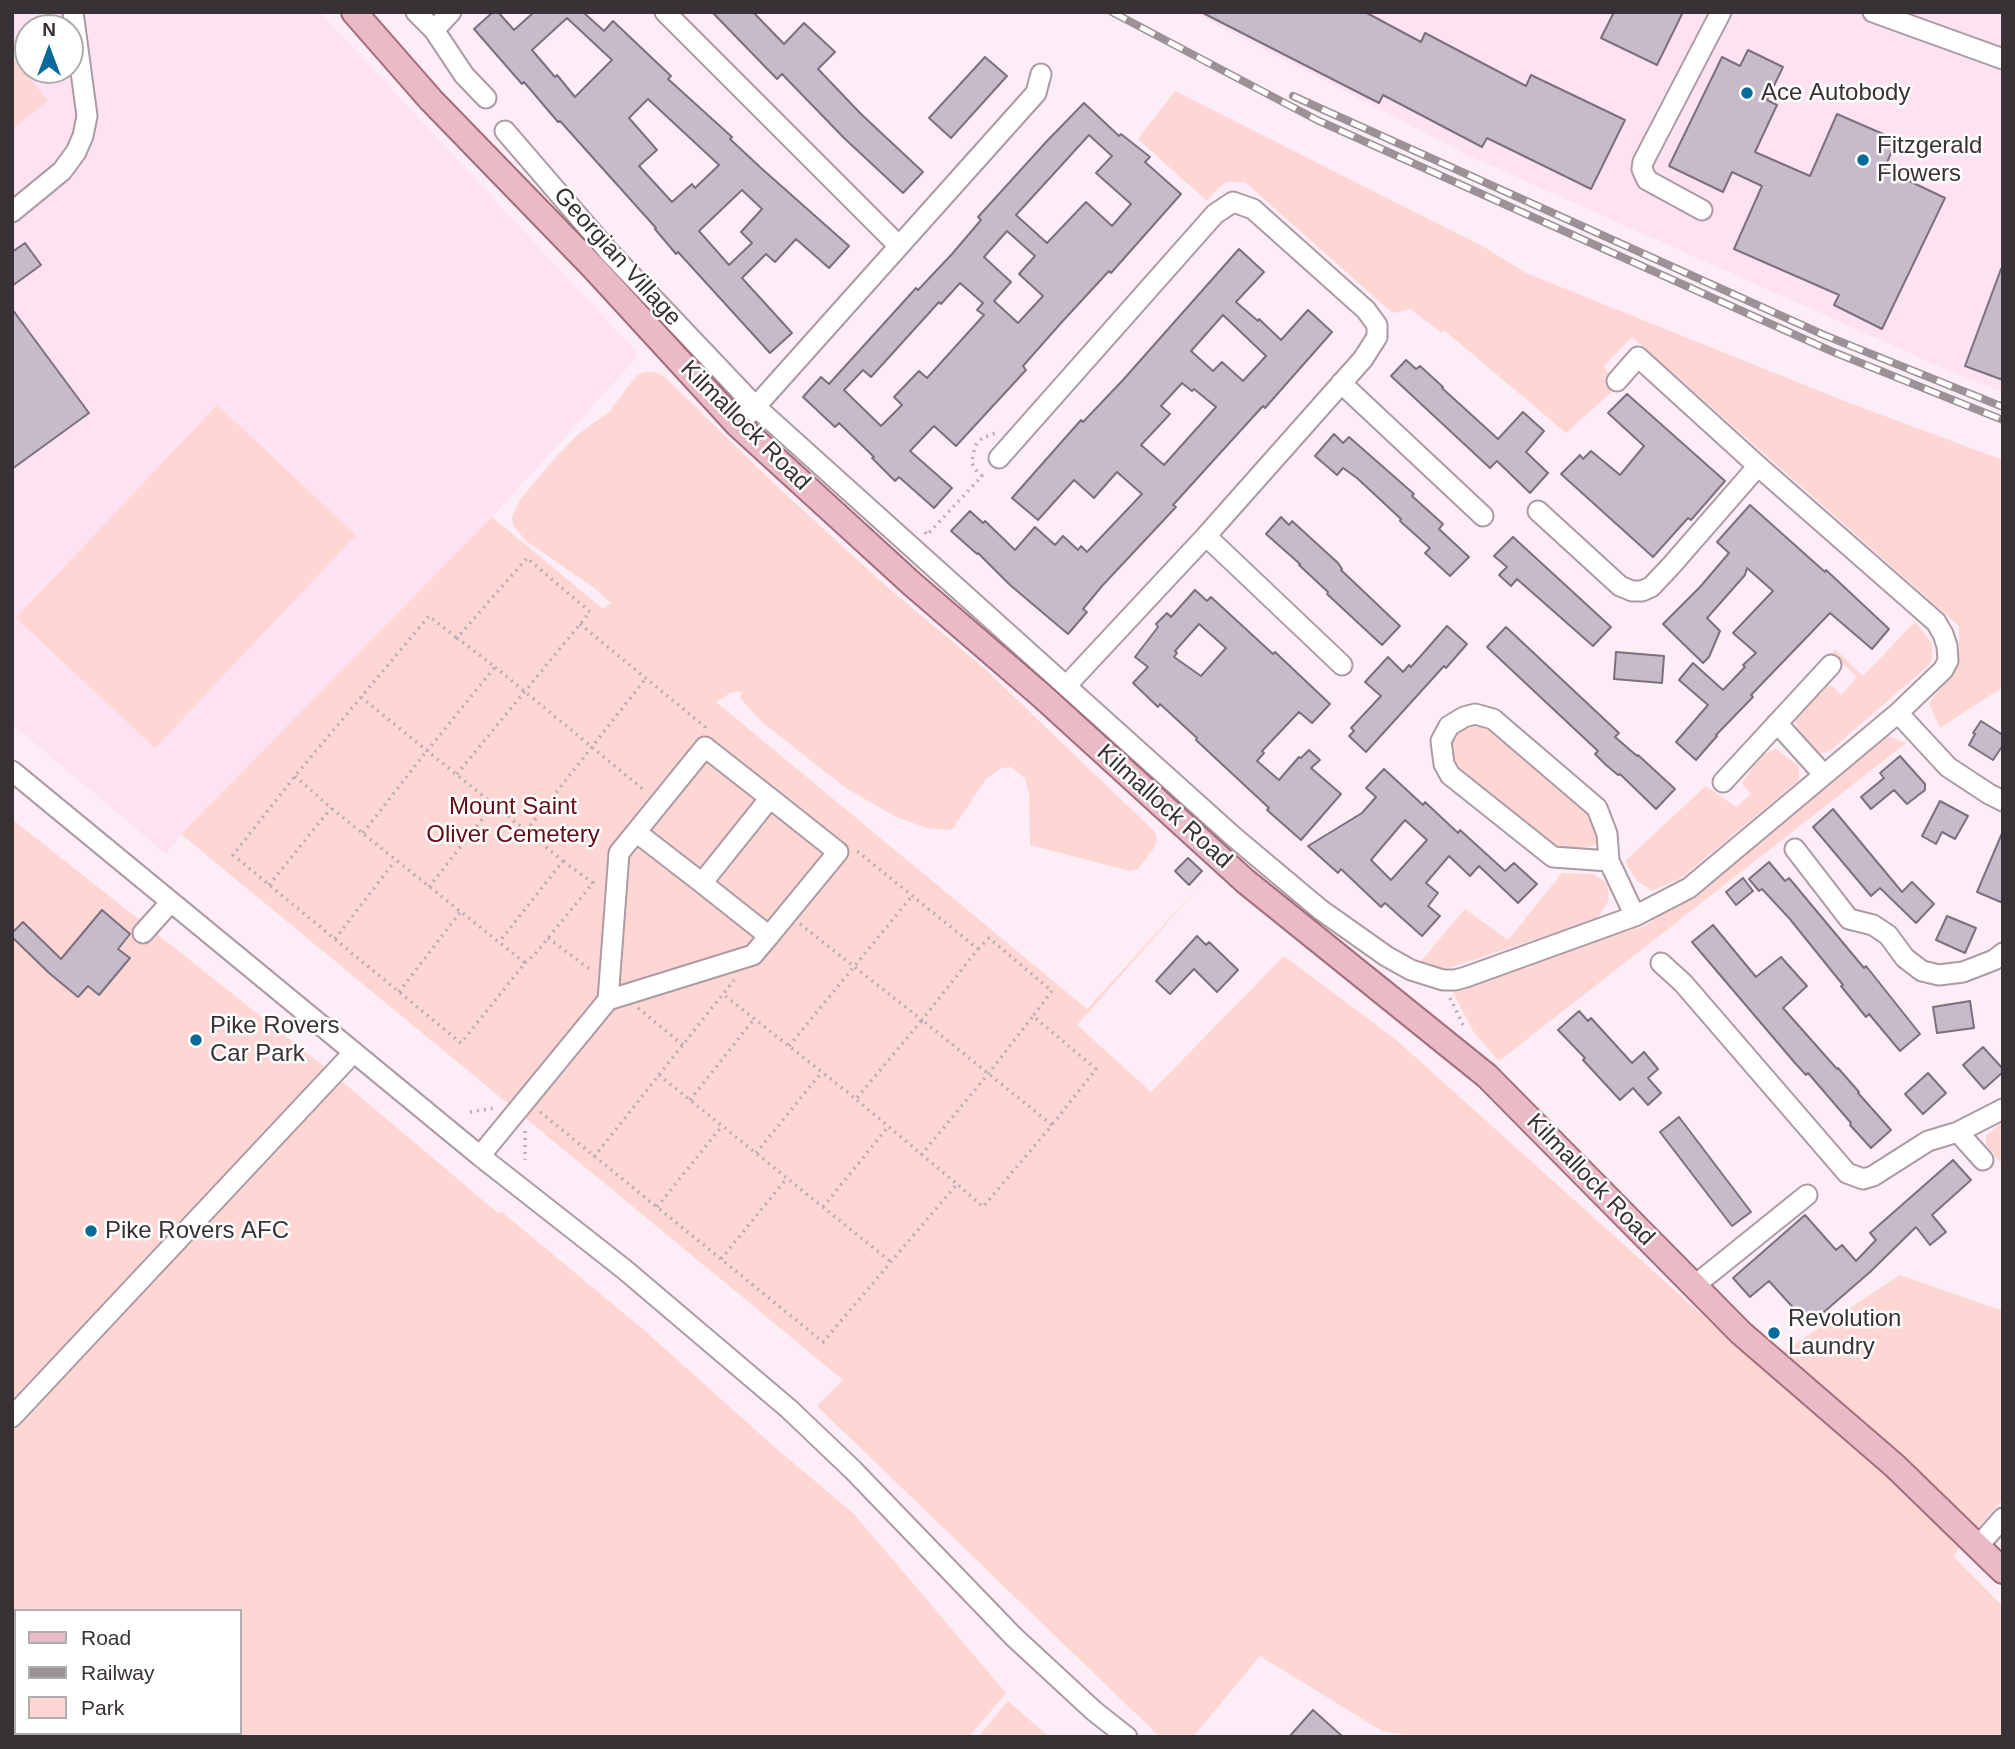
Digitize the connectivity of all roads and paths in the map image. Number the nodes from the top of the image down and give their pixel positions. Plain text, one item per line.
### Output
1 (73, 12) edge
2 (416, 12) edge
3 (451, 12) edge
4 (666, 12) edge
5 (1721, 12) edge
6 (1874, 12) edge
7 (365, 16) edge
8 (434, 30) junction
9 (2003, 60) edge
10 (1041, 74) dead end
11 (486, 98) dead end
12 (505, 131) dead end
13 (1702, 210) dead end
14 (12, 212) edge
15 (899, 246) junction
16 (601, 260) junction
17 (1617, 381) dead end
18 (1341, 383) junction
19 (756, 407) junction
20 (738, 425) junction
21 (999, 458) dead end
22 (1758, 466) junction
23 (1538, 511) dead end
24 (1483, 516) dead end
25 (896, 535) junction
26 (1206, 536) junction
27 (880, 554) junction
28 (580, 624) junction
29 (457, 638) junction
30 (1342, 665) dead end
31 (1832, 665) dead end
32 (495, 667) junction
33 (646, 678) junction
34 (1066, 685) junction
35 (525, 691) junction
36 (361, 697) junction
37 (1898, 713) junction
38 (1777, 723) junction
39 (593, 747) junction
40 (705, 747) junction
41 (428, 750) junction
42 (12, 771) edge
43 (457, 774) junction
44 (1824, 775) junction
45 (295, 776) junction
46 (1723, 782) dead end
47 (1160, 788) junction
48 (770, 799) junction
49 (2003, 801) edge
50 (494, 804) junction
51 (660, 804) junction
52 (331, 808) junction
53 (526, 831) junction
54 (636, 832) junction
55 (363, 833) junction
56 (1795, 849) dead end
57 (838, 852) junction
58 (396, 860) junction
59 (563, 861) junction
60 (1609, 861) junction
61 (702, 883) junction
62 (269, 885) junction
63 (429, 887) junction
64 (912, 896) junction
65 (170, 903) junction
66 (461, 911) junction
67 (787, 914) junction
68 (1635, 916) junction
69 (143, 933) dead end
70 (769, 936) junction
71 (548, 938) junction
72 (335, 940) junction
73 (499, 942) junction
74 (978, 949) junction
75 (2003, 953) edge
76 (753, 955) junction
77 (525, 962) junction
78 (1661, 963) dead end
79 (854, 967) junction
80 (399, 992) junction
81 (613, 993) junction
82 (723, 994) junction
83 (1033, 1016) junction
84 (754, 1018) junction
85 (922, 1020) junction
86 (682, 1045) junction
87 (789, 1046) junction
88 (354, 1052) junction
89 (822, 1072) junction
90 (989, 1073) junction
91 (659, 1075) junction
92 (525, 1100) junction
93 (690, 1100) junction
94 (856, 1100) junction
95 (2003, 1109) edge
96 (1052, 1125) junction
97 (722, 1126) junction
98 (888, 1127) junction
99 (1958, 1132) junction
100 (756, 1153) junction
101 (921, 1155) junction
102 (480, 1156) junction
103 (594, 1157) junction
104 (1983, 1160) dead end
105 (787, 1178) junction
106 (957, 1184) junction
107 (1807, 1195) dead end
108 (823, 1207) junction
109 (657, 1208) junction
110 (721, 1259) junction
111 (891, 1262) junction
112 (1694, 1286) junction
113 (12, 1417) edge
114 (2003, 1518) edge
115 (1979, 1545) junction
116 (2003, 1571) edge
117 (1127, 1737) edge

1 - 14 street
2 - 8 street
3 - 8 street
4 - 15 street
5 - 13 street
6 - 9 street
7 - 16 main road, Kilmallock Road
8 - 11 street
10 - 15 street
12 - 16 street, Georgian Village
15 - 19 street
16 - 19 street, Georgian Village
16 - 20 main road, Kilmallock Road
17 - 22 street, Georgian Village
18 - 21 street
18 - 24 street
18 - 26 street
19 - 20 street
19 - 25 street, Georgian Village
20 - 27 main road, Kilmallock Road
22 - 23 street
22 - 37 street, Georgian Village
25 - 27 street
25 - 34 street, Georgian Village
26 - 30 street
26 - 34 street
27 - 47 main road, Kilmallock Road
28 - 29 path
28 - 33 path
28 - 35 path
29 - 32 path
29 - 36 path
31 - 38 street
32 - 35 path
32 - 41 path
33 - 39 path
33 - 40 path
34 - 47 street, Georgian Village
35 - 39 path
35 - 43 path
36 - 41 path
36 - 45 path
37 - 44 street, Georgian Village
37 - 49 street
38 - 44 street
38 - 46 street
39 - 51 path
39 - 53 path
40 - 48 street
40 - 51 street
41 - 43 path
41 - 55 path
42 - 65 street
43 - 50 path
44 - 68 street, Georgian Village
45 - 52 path
45 - 62 path
47 - 68 street, Georgian Village
47 - 112 main road, Kilmallock Road
48 - 57 street
48 - 61 street
50 - 53 path
50 - 63 path
51 - 54 street
52 - 55 path
52 - 62 path
53 - 59 path
54 - 61 street
54 - 81 street
55 - 58 path
56 - 75 street
57 - 64 path
57 - 67 street
58 - 63 path
58 - 72 path
59 - 71 path
59 - 73 path
60 - 60 street
60 - 68 street
61 - 70 street
62 - 72 path
63 - 66 path
64 - 74 path
64 - 79 path
65 - 69 street
65 - 88 street
66 - 73 path
66 - 80 path
67 - 70 street
67 - 79 path
70 - 76 street
71 - 77 path
71 - 81 path
72 - 80 path
73 - 77 path
74 - 83 path
74 - 85 path
76 - 81 street
76 - 82 path
77 - 80 path
78 - 99 street
79 - 85 path
79 - 87 path
81 - 86 path
81 - 92 street
82 - 84 path
82 - 86 path
83 - 90 path
83 - 96 path
84 - 87 path
84 - 93 path
85 - 90 path
85 - 94 path
86 - 91 path
87 - 89 path
88 - 102 street
88 - 113 street
89 - 94 path
89 - 100 path
90 - 96 path
90 - 101 path
91 - 93 path
91 - 103 path
92 - 102 street
92 - 103 path
93 - 97 path
94 - 98 path
95 - 99 street
96 - 106 path
97 - 100 path
97 - 109 path
98 - 101 path
98 - 108 path
99 - 104 street
100 - 105 path
101 - 106 path
102 - 117 street
103 - 109 path
105 - 108 path
105 - 110 path
106 - 111 path
107 - 112 street
108 - 111 path
109 - 110 path
110 - 111 path
112 - 115 main road, Kilmallock Road
114 - 115 street
115 - 116 main road, Kilmallock Road

